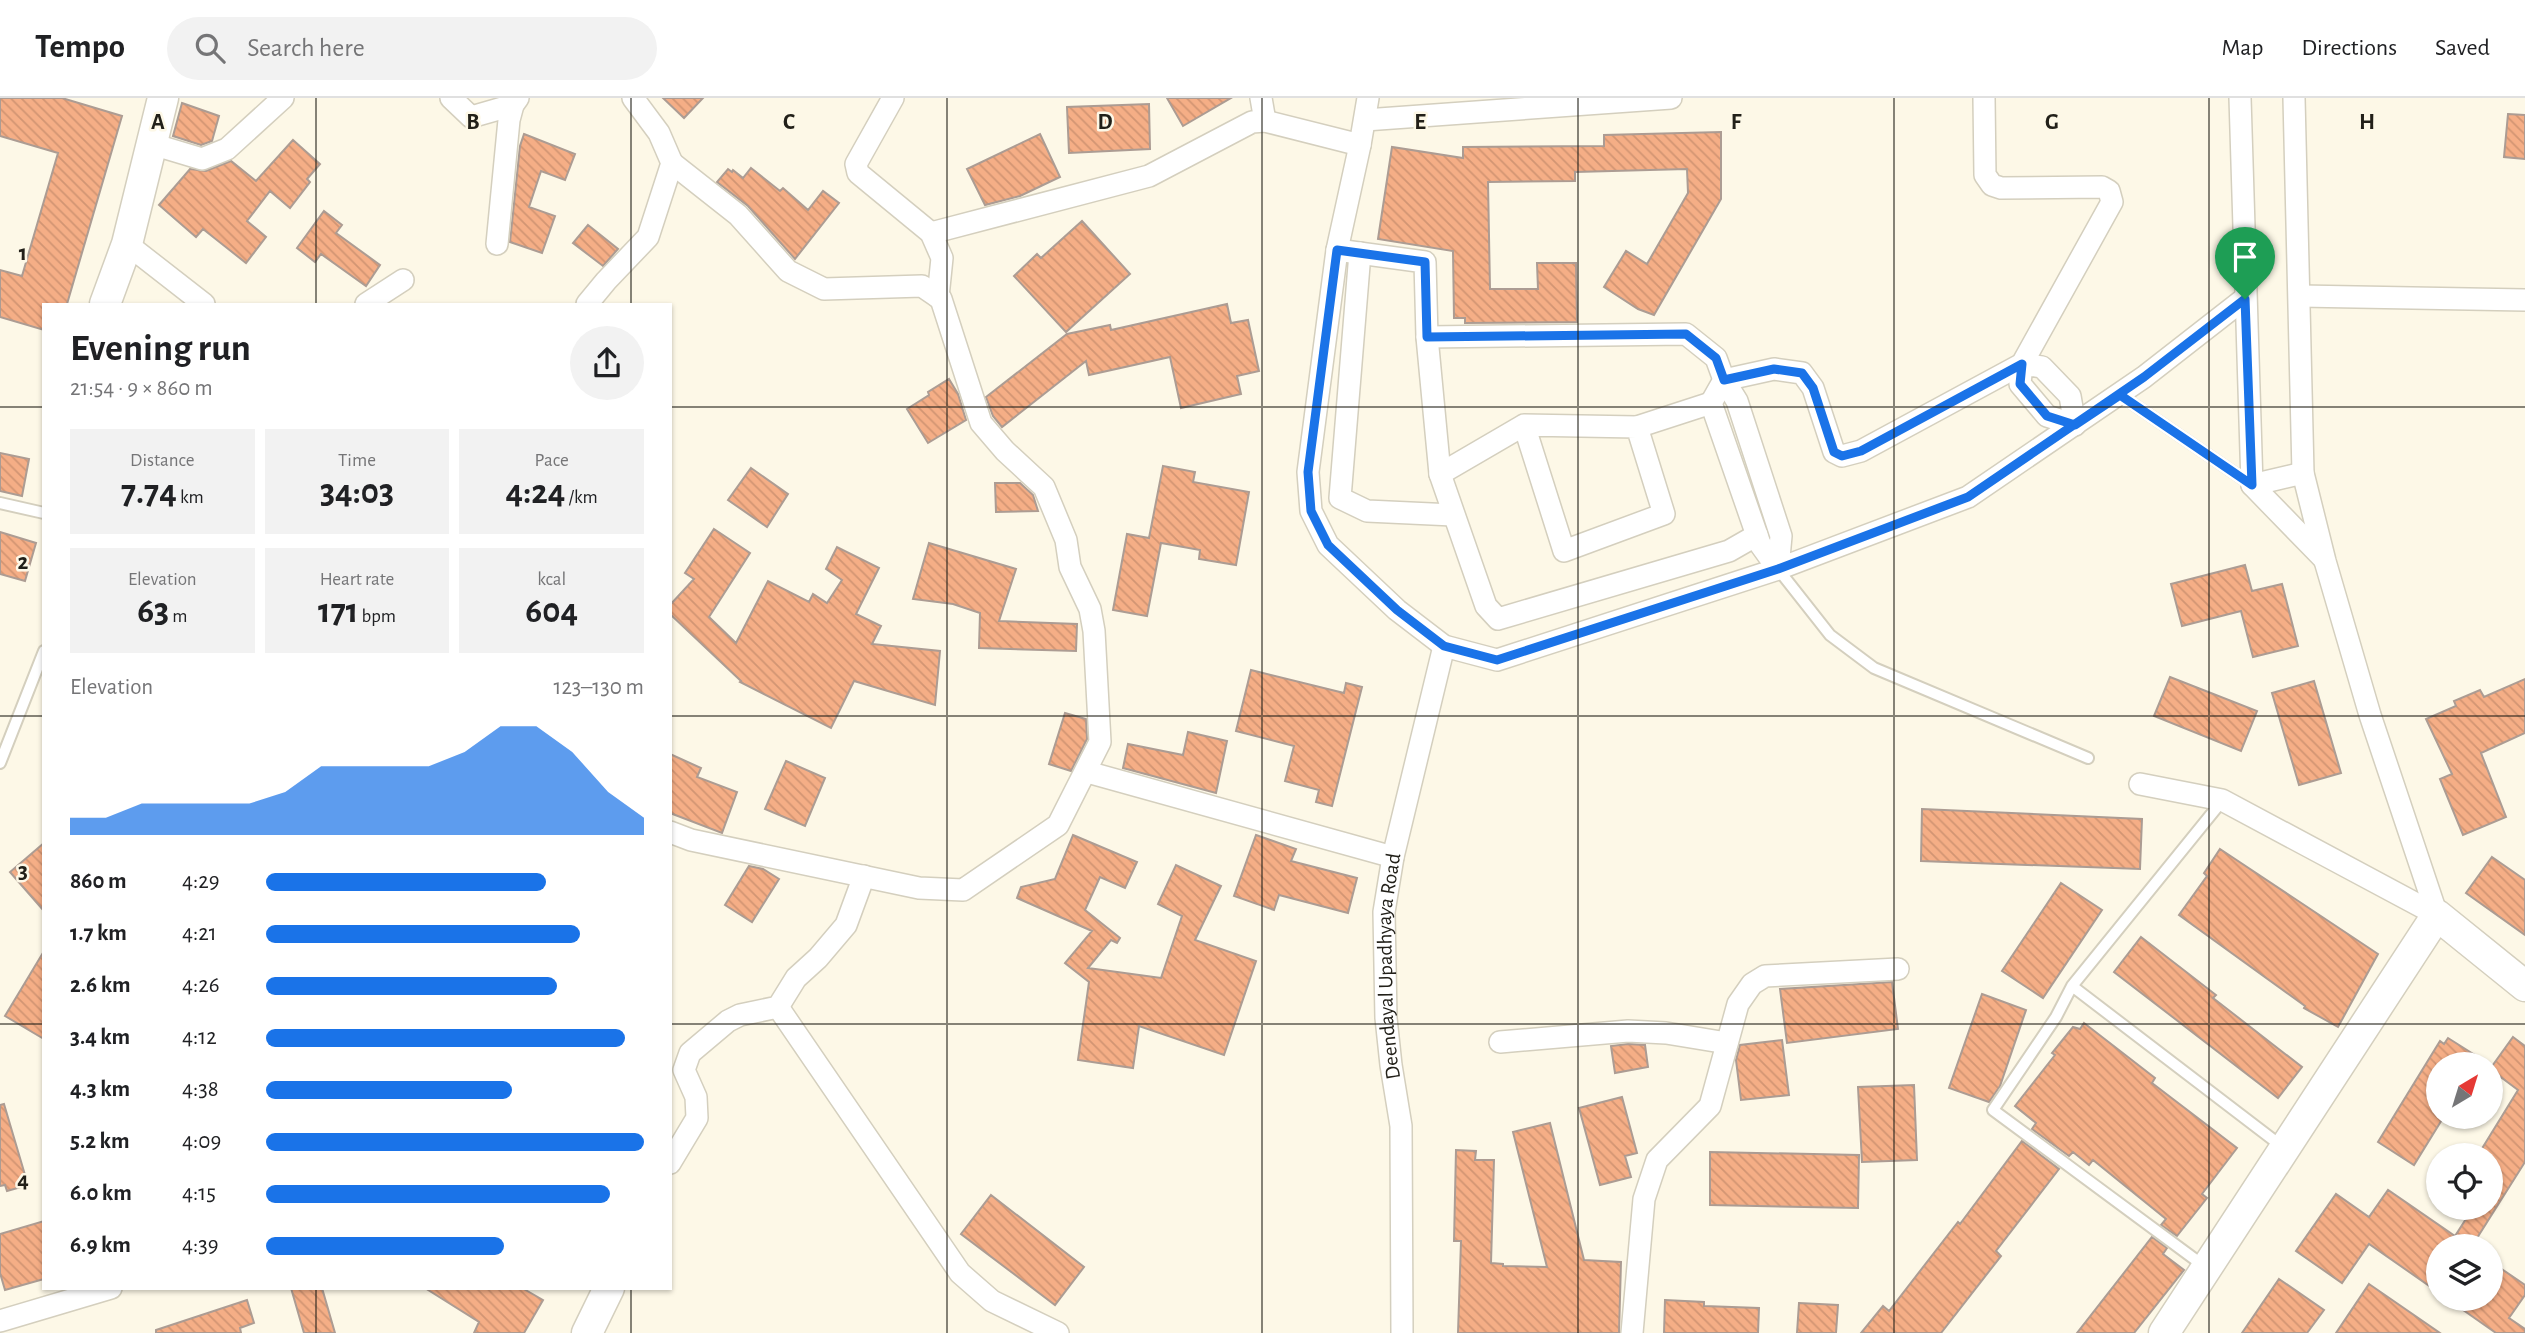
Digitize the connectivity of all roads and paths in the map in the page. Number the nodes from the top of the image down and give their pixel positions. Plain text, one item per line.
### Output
1 (163, 98) edge
2 (283, 98) edge
3 (451, 98) edge
4 (633, 98) edge
5 (893, 98) edge
6 (1261, 98) edge
7 (1368, 98) edge
8 (1671, 98) edge
9 (1984, 98) edge
10 (2240, 98) edge
11 (2294, 98) edge
12 (515, 101) edge
13 (1365, 120) junction
14 (1265, 121) junction
15 (152, 144) junction
16 (1360, 145) junction
17 (672, 163) junction
18 (931, 233) junction
19 (127, 244) junction
20 (497, 244) dead end
21 (1337, 250) junction
22 (1360, 253) junction
23 (403, 280) dead end
24 (2300, 296) junction
25 (938, 297) junction
26 (2245, 299) junction
27 (2525, 300) edge
28 (105, 303) edge
29 (203, 303) edge
30 (368, 303) edge
31 (588, 303) edge
32 (1427, 337) junction
33 (2022, 364) junction
34 (1724, 380) junction
35 (2120, 395) junction
36 (1710, 403) junction
37 (1524, 425) junction
38 (2075, 425) junction
39 (1637, 427) junction
40 (2303, 473) junction
41 (1440, 474) junction
42 (2252, 485) junction
43 (0, 503) edge
44 (42, 513) edge
45 (1453, 515) junction
46 (1757, 536) junction
47 (2325, 561) junction
48 (1778, 569) junction
49 (1444, 646) junction
50 (42, 656) edge
51 (2088, 758) dead end
52 (0, 762) edge
53 (1087, 772) junction
54 (2140, 784) dead end
55 (2222, 800) junction
56 (672, 833) edge
57 (1393, 857) junction
58 (864, 876) junction
59 (2437, 915) junction
60 (1898, 969) dead end
61 (2073, 986) junction
62 (2525, 986) edge
63 (778, 1007) junction
64 (1500, 1042) dead end
65 (1727, 1043) junction
66 (2285, 1148) junction
67 (672, 1160) edge
68 (2207, 1268) junction
69 (104, 1290) edge
70 (608, 1290) edge
71 (0, 1321) edge
72 (587, 1333) edge
73 (1058, 1333) edge
74 (1402, 1333) edge
75 (1632, 1333) edge
76 (2164, 1333) edge

1 - 15 street
2 - 15 street
3 - 12 street
4 - 17 street
5 - 18 street
6 - 14 street
7 - 13 street
8 - 13 street
9 - 33 street
10 - 26 street
11 - 24 street
12 - 20 street
13 - 16 street
14 - 16 street
14 - 18 street
15 - 19 street
16 - 21 street
17 - 25 street
17 - 31 street
18 - 25 street
19 - 28 street
19 - 29 street
21 - 22 street
21 - 49 street
22 - 32 street
22 - 45 street
23 - 30 street
24 - 27 street
24 - 40 street
25 - 53 street
26 - 35 street
26 - 42 street
32 - 34 street
32 - 41 street
33 - 34 street
33 - 38 street
33 - 38 street
34 - 36 street
34 - 48 street
35 - 38 street
35 - 42 lane
36 - 39 street
36 - 46 street
37 - 39 street
37 - 39 street
37 - 41 street
38 - 48 street
40 - 42 street
40 - 47 street
41 - 45 street
42 - 47 street
43 - 44 lane
45 - 46 street
46 - 48 street
47 - 59 street
48 - 49 street
48 - 51 lane
49 - 57 street, Deendayal Upadhyaya Road
50 - 52 lane
53 - 57 street
53 - 58 street
54 - 55 street
55 - 59 street
55 - 61 lane
56 - 58 street
57 - 74 street, Deendayal Upadhyaya Road
58 - 63 street
59 - 62 street
59 - 66 street
60 - 65 street
61 - 66 lane
61 - 68 lane
63 - 67 street
63 - 73 street
64 - 65 street
65 - 75 street
66 - 68 street
68 - 76 street
69 - 71 street
70 - 72 street

